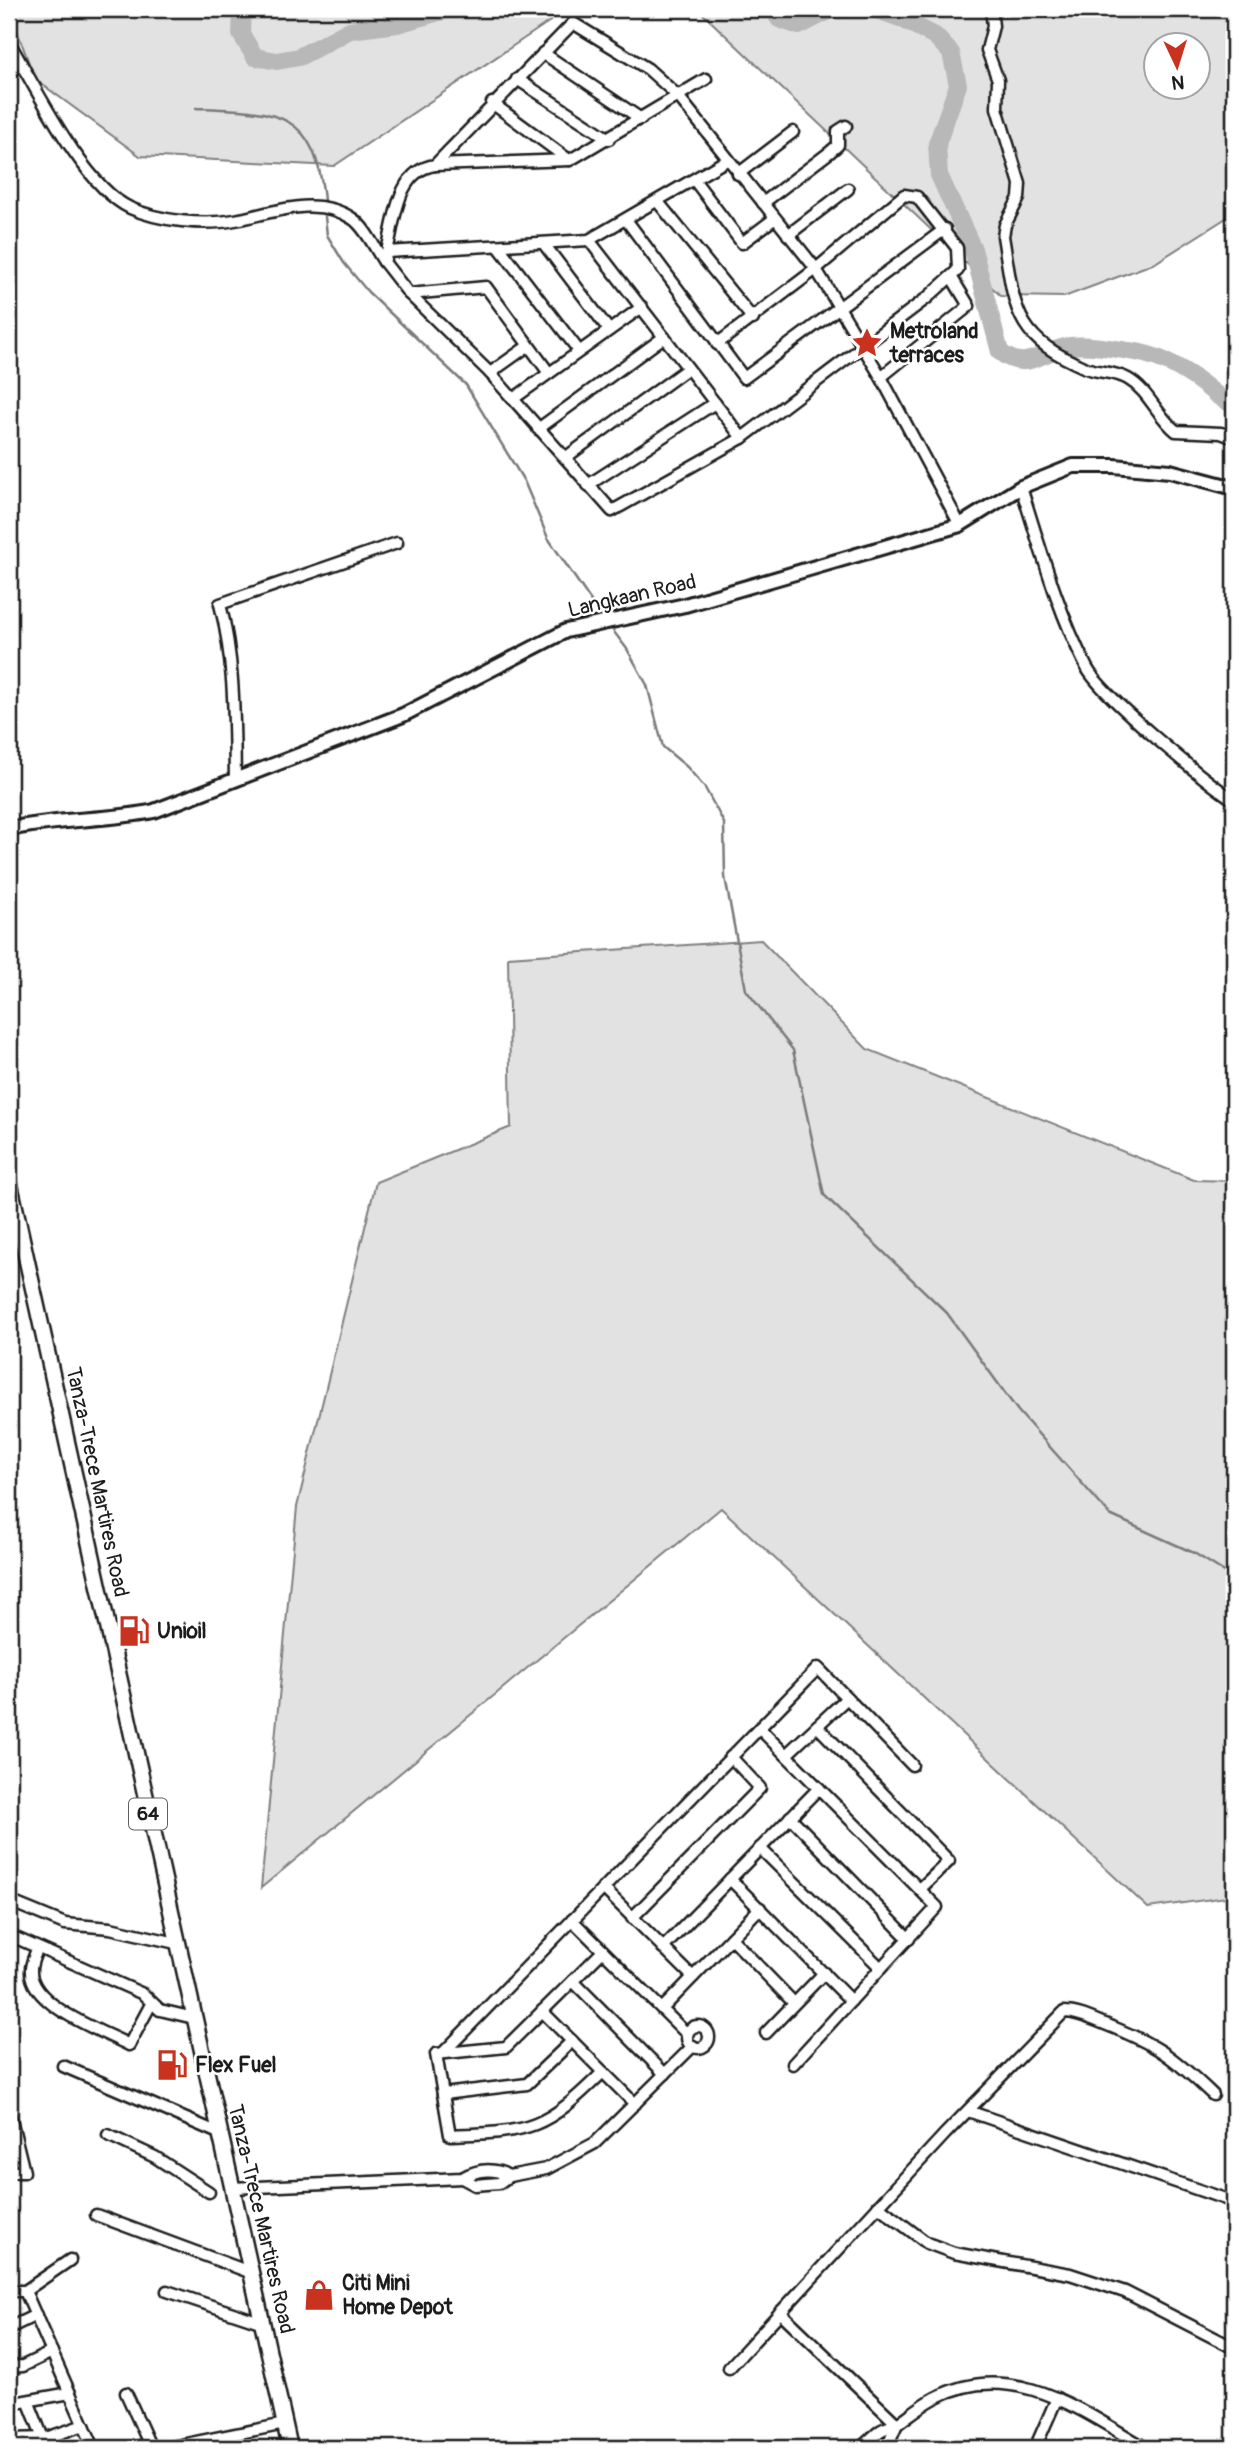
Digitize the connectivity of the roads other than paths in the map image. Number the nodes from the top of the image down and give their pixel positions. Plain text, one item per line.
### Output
1 (991, 9) edge
2 (9, 42) edge
3 (543, 53) junction
4 (517, 79) junction
5 (706, 79) dead end
6 (678, 96) junction
7 (492, 103) junction
8 (641, 119) junction
9 (846, 126) dead end
10 (793, 132) dead end
11 (609, 139) junction
12 (570, 160) junction
13 (727, 160) junction
14 (435, 165) junction
15 (738, 174) junction
16 (695, 181) junction
17 (848, 189) dead end
18 (658, 202) junction
19 (763, 203) junction
20 (774, 219) junction
21 (626, 221) junction
22 (945, 229) junction
23 (788, 234) junction
24 (589, 240) junction
25 (544, 244) junction
26 (499, 247) junction
27 (386, 257) junction
28 (816, 269) junction
29 (952, 278) junction
30 (409, 294) junction
31 (642, 307) junction
32 (838, 307) junction
33 (753, 319) junction
34 (609, 330) junction
35 (664, 337) junction
36 (717, 344) junction
37 (528, 346) junction
38 (862, 348) junction
39 (579, 351) junction
40 (687, 369) junction
41 (490, 373) junction
42 (550, 373) junction
43 (881, 377) junction
44 (513, 400) junction
45 (715, 404) junction
46 (538, 429) junction
47 (742, 438) junction
48 (1234, 438) edge
49 (565, 458) junction
50 (588, 485) junction
51 (1021, 487) junction
52 (1234, 488) edge
53 (960, 524) junction
54 (397, 543) dead end
55 (235, 779) junction
56 (1234, 800) edge
57 (9, 829) edge
58 (9, 1180) edge
59 (847, 1698) junction
60 (817, 1726) junction
61 (759, 1728) junction
62 (786, 1755) junction
63 (731, 1757) junction
64 (912, 1765) dead end
65 (819, 1788) junction
66 (790, 1817) junction
67 (760, 1848) junction
68 (730, 1878) junction
69 (603, 1888) junction
70 (920, 1889) junction
71 (9, 1901) edge
72 (760, 1908) junction
73 (632, 1918) junction
74 (572, 1920) junction
75 (16, 1937) dead end
76 (731, 1938) junction
77 (909, 1939) junction
78 (176, 1943) junction
79 (37, 1948) junction
80 (663, 1948) junction
81 (603, 1951) junction
82 (881, 1968) junction
83 (824, 1973) junction
84 (693, 1977) junction
85 (573, 1981) junction
86 (851, 2000) junction
87 (794, 2003) junction
88 (151, 2004) junction
89 (662, 2009) junction
90 (542, 2011) junction
91 (194, 2018) junction
92 (765, 2033) dead end
93 (687, 2034) junction
94 (572, 2041) junction
95 (693, 2046) junction
96 (443, 2053) junction
97 (793, 2064) dead end
98 (63, 2066) dead end
99 (603, 2072) junction
100 (665, 2074) junction
101 (443, 2094) junction
102 (1213, 2095) dead end
103 (635, 2104) junction
104 (968, 2110) junction
105 (9, 2111) edge
106 (221, 2134) junction
107 (108, 2135) dead end
108 (9, 2172) edge
109 (232, 2189) junction
110 (209, 2192) dead end
111 (1234, 2202) edge
112 (878, 2206) junction
113 (96, 2215) dead end
114 (70, 2260) dead end
115 (252, 2273) junction
116 (9, 2291) edge
117 (25, 2291) junction
118 (167, 2291) dead end
119 (780, 2312) junction
120 (36, 2315) junction
121 (263, 2323) junction
122 (9, 2328) edge
123 (1234, 2348) edge
124 (52, 2352) junction
125 (9, 2367) edge
126 (729, 2368) dead end
127 (70, 2393) junction
128 (126, 2393) dead end
129 (1057, 2398) junction
130 (29, 2403) junction
131 (9, 2404) edge
132 (285, 2424) junction
133 (897, 2424) junction
134 (84, 2425) junction
135 (9, 2439) edge
136 (45, 2443) edge
137 (94, 2448) edge
138 (151, 2448) edge
139 (166, 2448) edge
140 (290, 2448) edge
141 (860, 2448) edge
142 (883, 2448) edge
143 (1035, 2448) edge
144 (1146, 2448) edge

1 - 48 street
2 - 27 street
3 - 4 street
3 - 6 street
3 - 8 street
4 - 7 street
4 - 11 street
5 - 6 street
6 - 8 street
6 - 13 street
7 - 12 street
7 - 14 street
8 - 11 street
9 - 19 street
10 - 15 street
11 - 12 street
12 - 14 street
13 - 15 street
13 - 16 street
14 - 27 street
15 - 19 street
16 - 18 street
16 - 20 street
17 - 23 street
18 - 21 street
18 - 33 street
19 - 20 street
20 - 23 street
21 - 24 street
21 - 36 street
22 - 28 street
22 - 29 street
22 - 32 street
23 - 28 street
24 - 25 street
24 - 31 street
25 - 26 street
25 - 34 street
26 - 27 street
26 - 39 street
27 - 30 street
28 - 32 street
28 - 33 street
29 - 38 street
29 - 43 street
30 - 37 street
30 - 41 street
31 - 34 street
31 - 35 street
32 - 36 street
32 - 38 street
33 - 36 street
34 - 39 street
35 - 40 street
35 - 46 street
37 - 41 street
37 - 42 street
38 - 43 street
38 - 47 street
39 - 42 street
40 - 45 street
40 - 49 street
41 - 44 street
42 - 44 street
43 - 53 street
44 - 46 street
45 - 47 street
45 - 50 street
46 - 49 street
47 - 50 street
49 - 50 street
51 - 52 street, Langkaan Road
51 - 53 street, Langkaan Road
51 - 56 street
53 - 55 street, Langkaan Road
54 - 55 street
55 - 57 street, Langkaan Road
58 - 78 main road, Tanza-Trece Martires Road / 64
59 - 60 street
59 - 61 street
59 - 64 street
60 - 62 street
60 - 70 street
61 - 62 street
61 - 63 street
62 - 65 street
63 - 69 street
63 - 73 street
65 - 66 street
65 - 70 street
66 - 67 street
66 - 77 street
67 - 68 street
67 - 82 street
68 - 72 street
68 - 80 street
69 - 73 street
69 - 74 street
70 - 77 street
71 - 78 street
72 - 76 street
72 - 83 street
73 - 80 street
74 - 81 street
74 - 96 street
75 - 79 street
76 - 84 street
76 - 87 street
77 - 82 street
78 - 91 main road, Tanza-Trece Martires Road / 64
79 - 88 street
79 - 88 street
80 - 84 street
81 - 85 street
81 - 89 street
82 - 86 street
83 - 86 street
83 - 87 street
84 - 89 street
85 - 90 street
85 - 100 street
86 - 97 street
87 - 92 street
88 - 91 street
89 - 93 street
90 - 94 street
90 - 96 street
91 - 106 main road, Tanza-Trece Martires Road / 64
93 - 95 street
93 - 95 street
94 - 99 street
94 - 101 street
95 - 100 street
96 - 101 street
98 - 106 street
99 - 101 street
99 - 103 street
100 - 103 street
102 - 104 street
103 - 109 street
104 - 111 street
104 - 112 street
105 - 108 street
106 - 109 main road, Tanza-Trece Martires Road / 64
107 - 110 street
109 - 115 main road, Tanza-Trece Martires Road / 64
112 - 119 street
112 - 123 street
113 - 115 street
114 - 117 street
115 - 121 main road, Tanza-Trece Martires Road / 64
116 - 117 street
117 - 120 street
118 - 121 street
119 - 126 street
119 - 133 street
120 - 122 street
120 - 124 street
121 - 132 main road, Tanza-Trece Martires Road / 64
124 - 125 street
124 - 127 street
127 - 130 street
127 - 134 street
128 - 138 street
129 - 133 street
129 - 143 street
129 - 144 street
130 - 131 street
130 - 136 street
132 - 139 street
132 - 140 main road, Tanza-Trece Martires Road / 64
133 - 141 street
133 - 142 street
134 - 136 street
134 - 137 street
135 - 136 street

